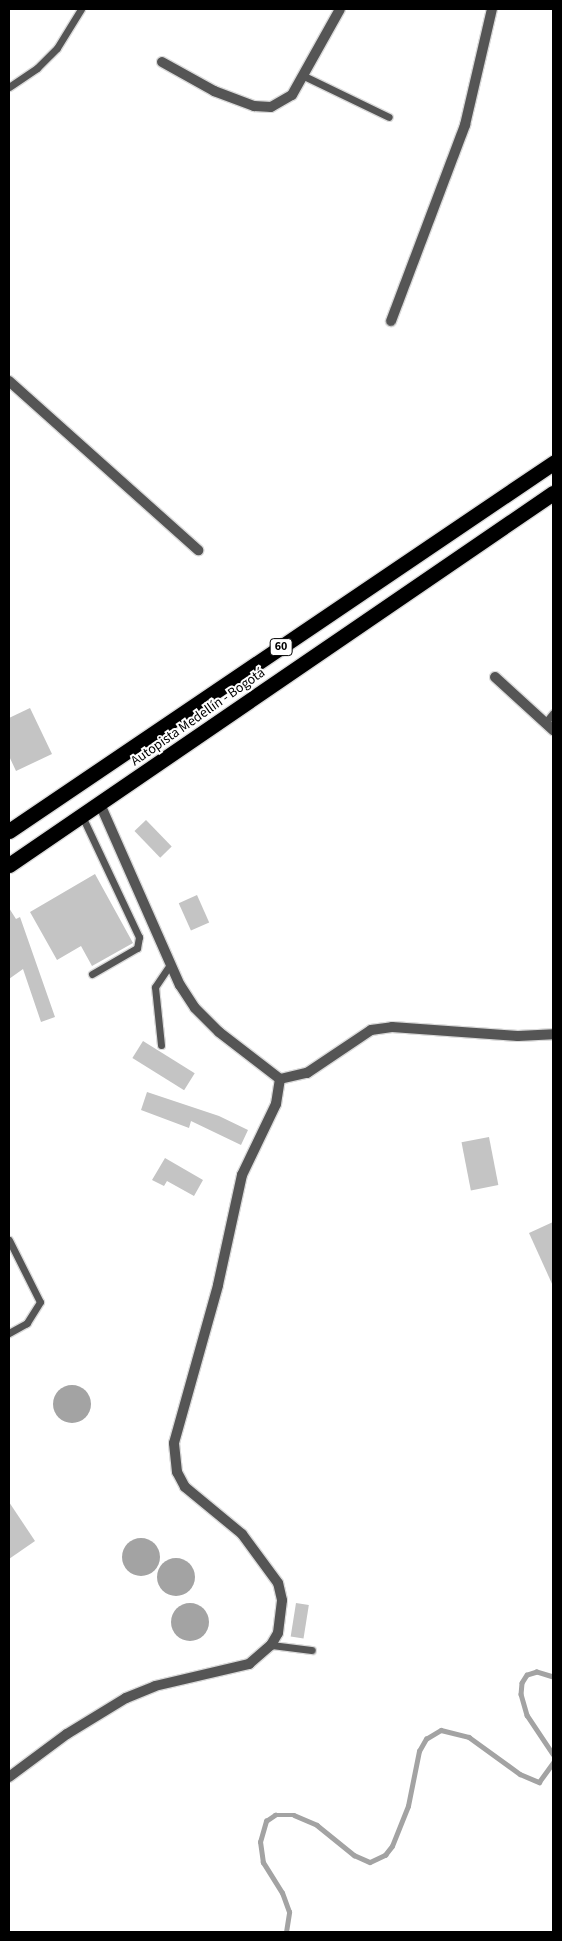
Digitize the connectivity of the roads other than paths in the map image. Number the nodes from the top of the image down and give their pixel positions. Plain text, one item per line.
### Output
1 (81, 9) edge
2 (340, 9) edge
3 (492, 9) edge
4 (162, 62) dead end
5 (304, 76) junction
6 (9, 87) edge
7 (389, 117) dead end
8 (391, 320) dead end
9 (9, 381) edge
10 (553, 463) edge
11 (553, 493) edge
12 (198, 550) dead end
13 (495, 676) dead end
14 (553, 713) edge
15 (545, 722) junction
16 (553, 730) edge
17 (100, 804) junction
18 (82, 816) junction
19 (9, 831) edge
20 (9, 865) edge
21 (170, 966) junction
22 (92, 974) dead end
23 (553, 1034) edge
24 (161, 1045) dead end
25 (280, 1080) junction
26 (9, 1240) edge
27 (9, 1333) edge
28 (271, 1645) junction
29 (312, 1650) dead end
30 (9, 1777) edge

1 - 6 lane
2 - 5 street
3 - 8 street
4 - 5 street
5 - 7 lane
9 - 12 street
10 - 19 highway, Autopista Medellín - Bogotá / 60
11 - 17 highway, Autopista Medellín - Bogotá / 60
13 - 15 street
14 - 15 lane
15 - 16 street
17 - 18 highway, Autopista Medellín - Bogotá / 60
17 - 21 street
18 - 20 highway, Autopista Medellín - Bogotá / 60
18 - 22 lane
21 - 24 lane
21 - 25 street
23 - 25 street
25 - 28 street
26 - 27 lane
28 - 29 lane
28 - 30 street

